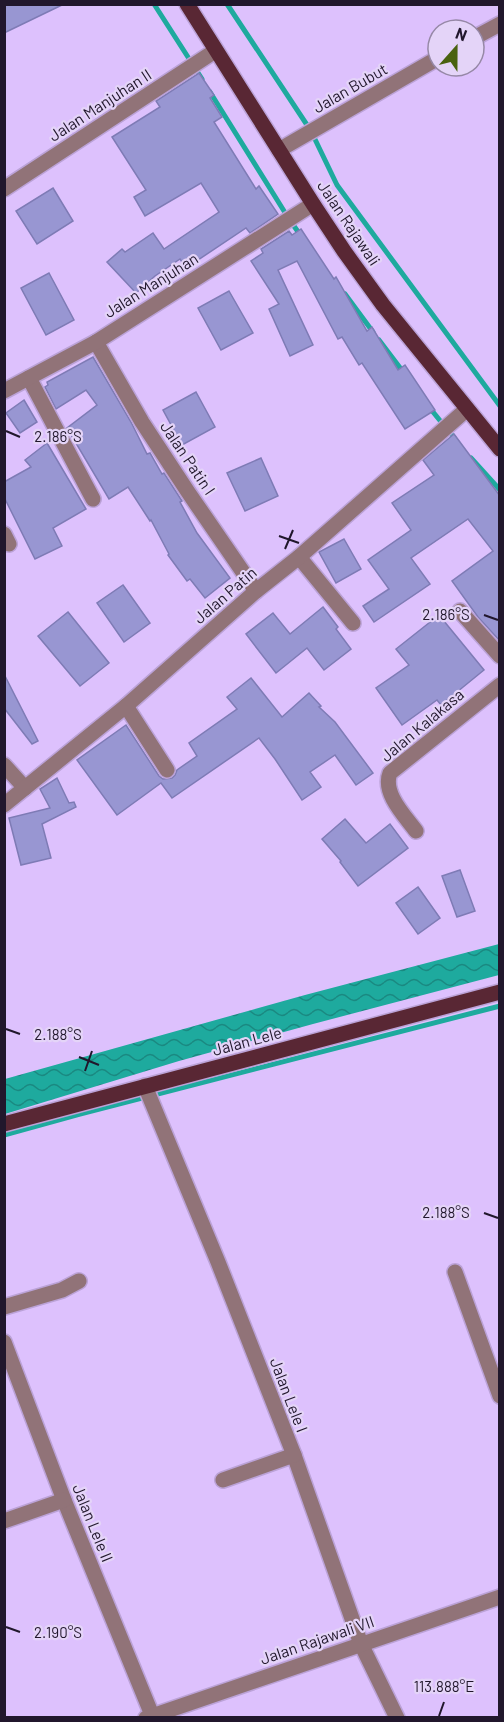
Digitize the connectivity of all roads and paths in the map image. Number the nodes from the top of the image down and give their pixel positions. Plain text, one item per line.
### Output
1 (187, 4) edge
2 (500, 24) edge
3 (486, 32) edge
4 (215, 51) junction
5 (426, 65) edge
6 (279, 150) junction
7 (4, 189) edge
8 (313, 204) junction
9 (96, 342) junction
10 (29, 378) junction
11 (4, 390) edge
12 (466, 409) junction
13 (499, 447) edge
14 (93, 499) dead end
15 (299, 557) junction
16 (256, 591) junction
17 (460, 611) dead end
18 (353, 623) dead end
19 (500, 656) edge
20 (500, 685) edge
21 (126, 706) junction
22 (4, 765) edge
23 (167, 770) dead end
24 (25, 788) junction
25 (4, 805) edge
26 (416, 831) dead end
27 (500, 992) edge
28 (145, 1086) junction
29 (4, 1124) edge
30 (455, 1272) dead end
31 (80, 1281) dead end
32 (4, 1306) edge
33 (4, 1342) edge
34 (500, 1396) edge
35 (294, 1455) junction
36 (223, 1480) dead end
37 (64, 1500) junction
38 (4, 1521) edge
39 (500, 1597) edge
40 (361, 1644) junction
41 (155, 1716) edge
42 (397, 1718) edge

1 - 4 main road, Jalan Rajawali
2 - 3 street
4 - 6 main road, Jalan Rajawali
4 - 7 street, Jalan Manjuhan II
5 - 6 street, Jalan Bubut
6 - 8 main road, Jalan Rajawali
8 - 9 street, Jalan Manjuhan
8 - 12 main road, Jalan Rajawali
9 - 10 street, Jalan Manjuhan
9 - 16 street, Jalan Patin I
10 - 11 street, Jalan Manjuhan
10 - 14 street
12 - 13 main road, Jalan Rajawali
12 - 15 street, Jalan Patin
15 - 16 street, Jalan Patin
15 - 18 street
16 - 21 street, Jalan Patin
17 - 19 street
20 - 26 street, Jalan Kalakasa
21 - 23 street
21 - 24 street, Jalan Patin
22 - 24 street
24 - 25 street, Jalan Patin
27 - 28 main road, Jalan Lele
28 - 29 main road, Jalan Lele
28 - 35 street, Jalan Lele I
30 - 34 street
31 - 32 street
33 - 37 street, Jalan Lele II
35 - 36 street
35 - 40 street, Jalan Lele I
37 - 38 street
37 - 41 street, Jalan Lele II
39 - 40 street, Jalan Rajawali VII
40 - 41 street, Jalan Rajawali VII
40 - 42 street, Jalan Lele I

